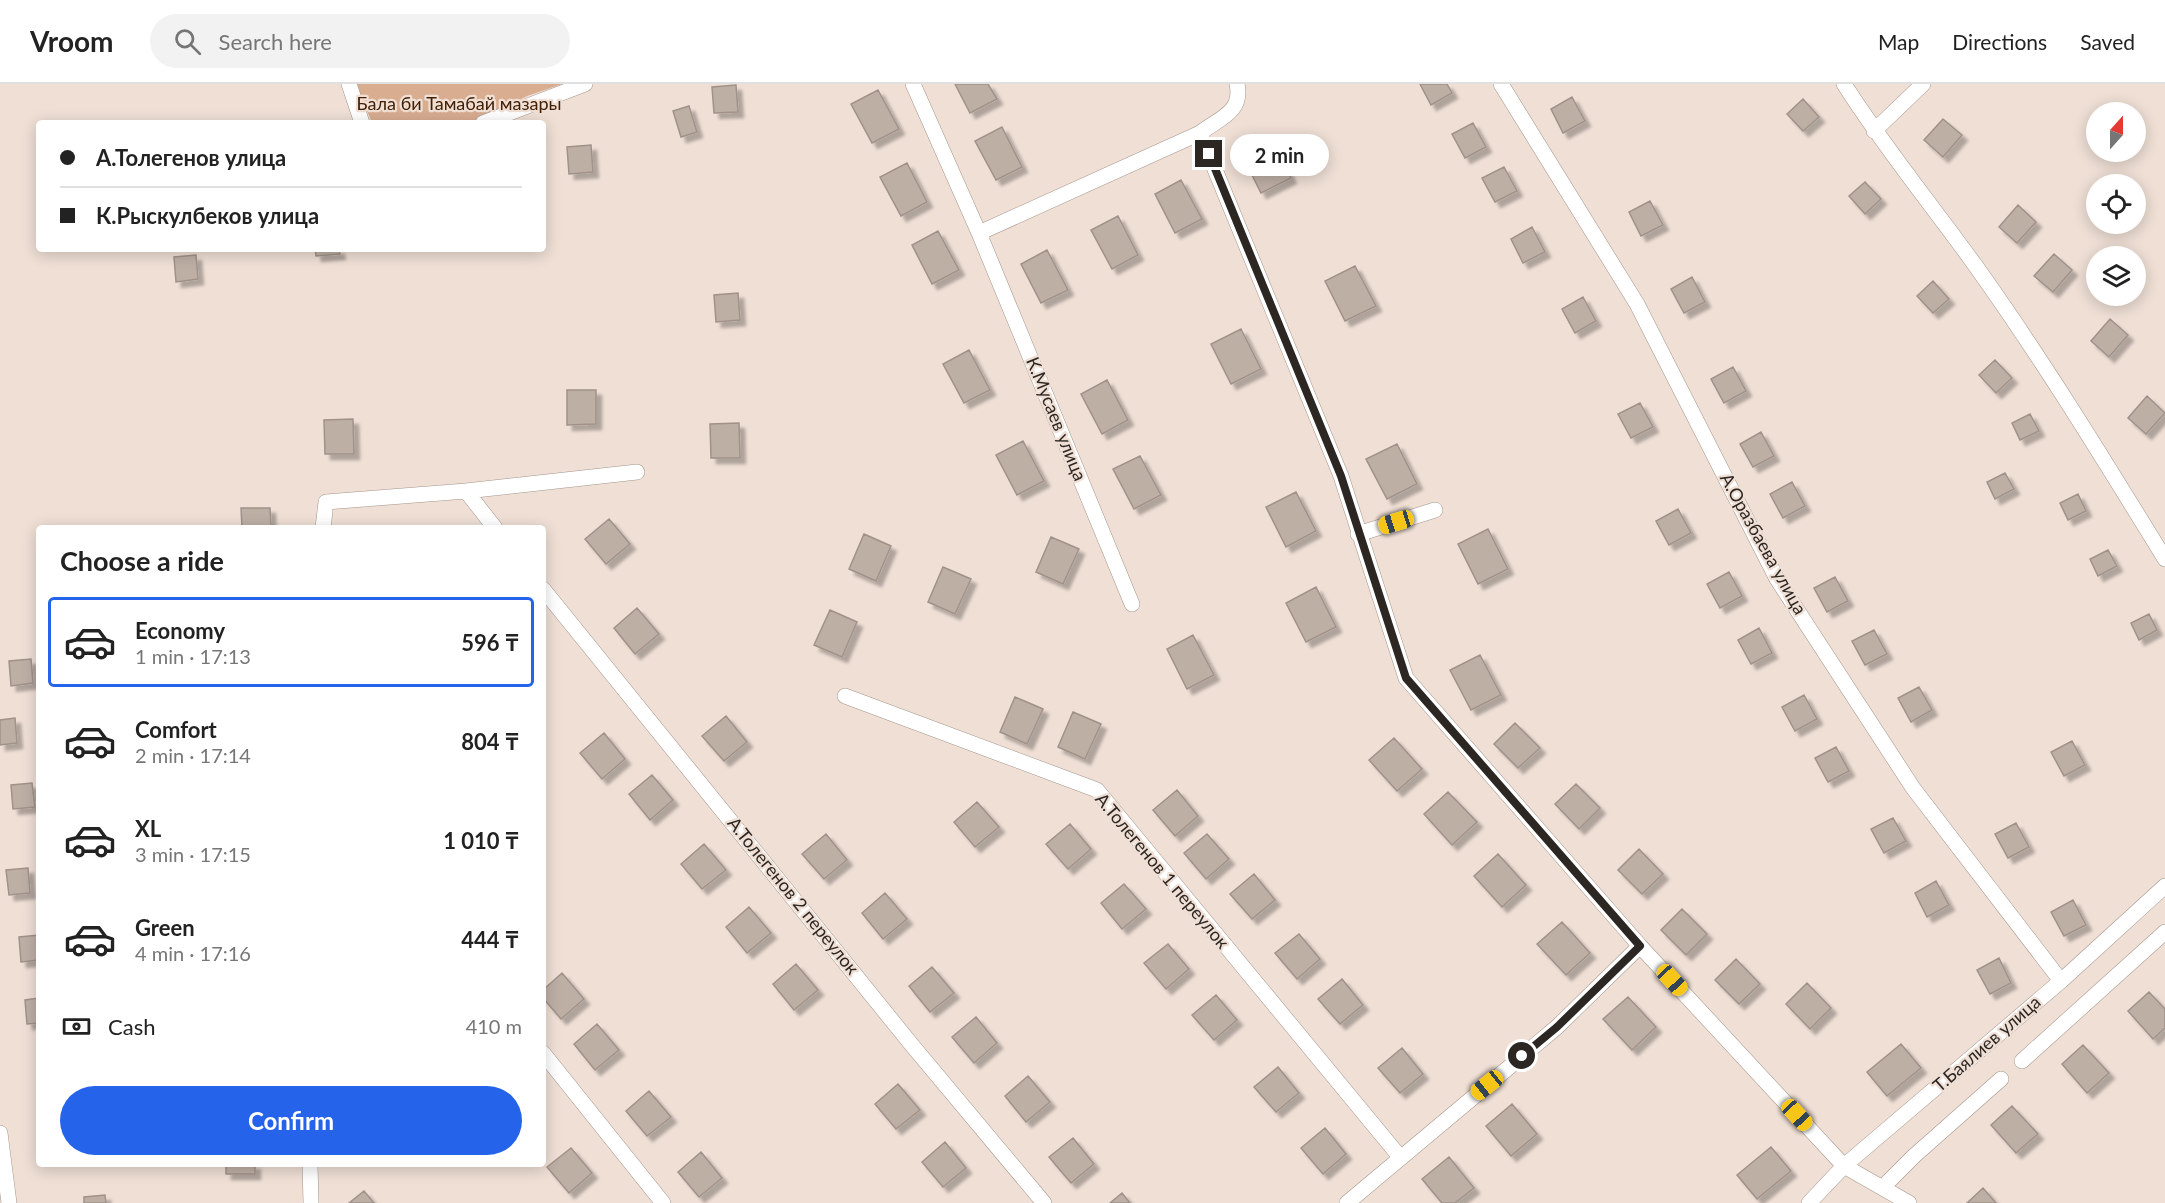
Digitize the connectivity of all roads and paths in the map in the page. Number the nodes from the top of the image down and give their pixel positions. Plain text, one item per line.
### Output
1 (349, 84) edge
2 (585, 84) edge
3 (913, 84) edge
4 (1237, 84) edge
5 (1501, 84) edge
6 (1844, 84) edge
7 (1923, 84) edge
8 (361, 120) edge
9 (491, 120) edge
10 (1874, 131) junction
11 (1200, 133) junction
12 (979, 233) junction
13 (637, 472) dead end
14 (465, 491) junction
15 (1435, 510) dead end
16 (324, 525) edge
17 (493, 525) edge
18 (1358, 534) junction
19 (2165, 559) edge
20 (546, 593) edge
21 (1132, 604) dead end
22 (845, 696) dead end
23 (2165, 886) edge
24 (2165, 932) edge
25 (1640, 946) junction
26 (2061, 981) junction
27 (546, 1057) edge
28 (2022, 1061) dead end
29 (2001, 1079) dead end
30 (0, 1132) edge
31 (1400, 1157) junction
32 (1844, 1166) junction
33 (310, 1167) edge
34 (1883, 1187) junction
35 (9, 1203) edge
36 (311, 1203) edge
37 (663, 1203) edge
38 (1044, 1203) edge
39 (1347, 1203) edge
40 (1809, 1203) edge
41 (1909, 1203) edge

1 - 8 street
2 - 9 street
3 - 12 street, К.Мусаев улица
4 - 11 street
5 - 26 street, А.Оразбаева улица
6 - 10 street
7 - 10 street
10 - 19 street
11 - 12 street
11 - 18 street
12 - 21 street, К.Мусаев улица
13 - 14 street
14 - 16 street
14 - 17 street
15 - 18 street
18 - 25 street
20 - 38 street, А.Толегенов 2 переулок
22 - 31 street, А.Толегенов 1 переулок
23 - 26 street, Т.Баялиев улица
24 - 28 street, Т.Баялиев улица
25 - 31 street
25 - 32 street
26 - 32 street, Т.Баялиев улица
27 - 37 street
29 - 34 street, Т.Баялиев улица
30 - 35 street
31 - 39 street
32 - 34 street
32 - 40 street, Т.Баялиев улица
33 - 36 street
34 - 41 street

